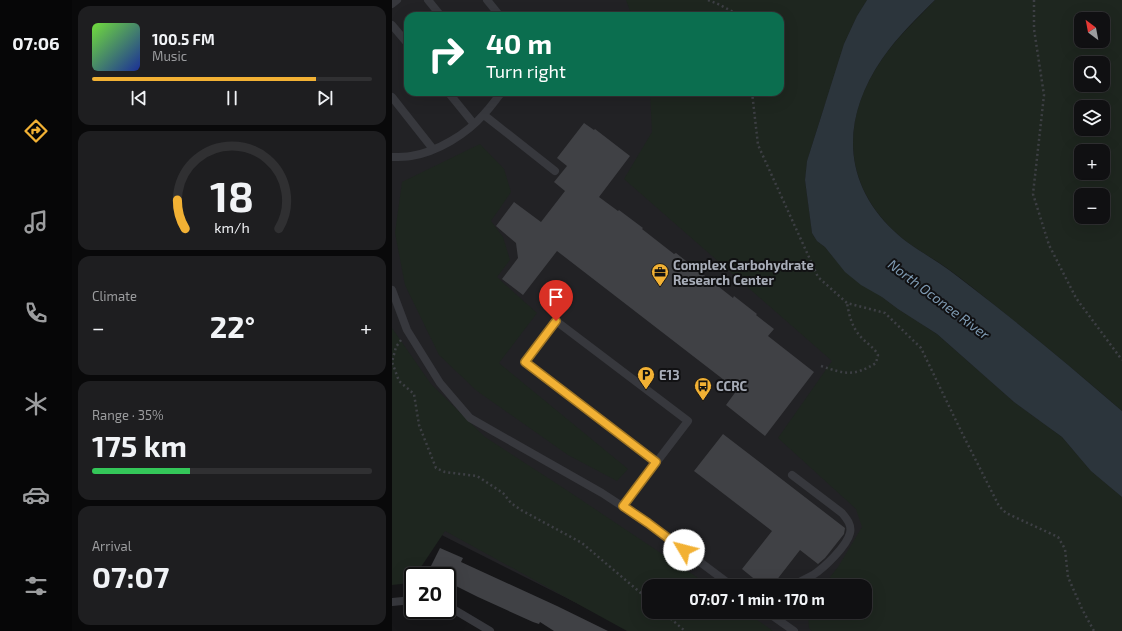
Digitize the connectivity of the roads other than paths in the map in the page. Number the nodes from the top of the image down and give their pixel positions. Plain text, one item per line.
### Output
1 (397, 0) edge
2 (428, 0) edge
3 (487, 0) edge
4 (392, 4) edge
5 (438, 12) edge
6 (497, 12) edge
7 (392, 25) edge
8 (404, 39) edge
9 (451, 96) edge
10 (499, 96) edge
11 (392, 97) edge
12 (484, 115) junction
13 (474, 124) junction
14 (433, 149) junction
15 (392, 157) edge
16 (555, 171) dead end
17 (392, 290) edge
18 (656, 462) junction
19 (792, 474) dead end
20 (623, 506) junction
21 (723, 579) edge
22 (805, 579) edge
23 (404, 601) edge
24 (392, 602) edge
25 (456, 612) edge
26 (778, 619) edge
27 (490, 631) edge
28 (794, 631) edge

1 - 4 lane
2 - 5 lane
3 - 6 lane
7 - 8 lane
9 - 13 lane
10 - 12 lane
11 - 14 lane
12 - 13 lane
12 - 16 lane
13 - 14 lane
14 - 15 lane
17 - 20 lane
18 - 18 lane
18 - 20 lane
19 - 22 lane
20 - 21 lane
23 - 24 lane
25 - 27 lane
26 - 28 lane

